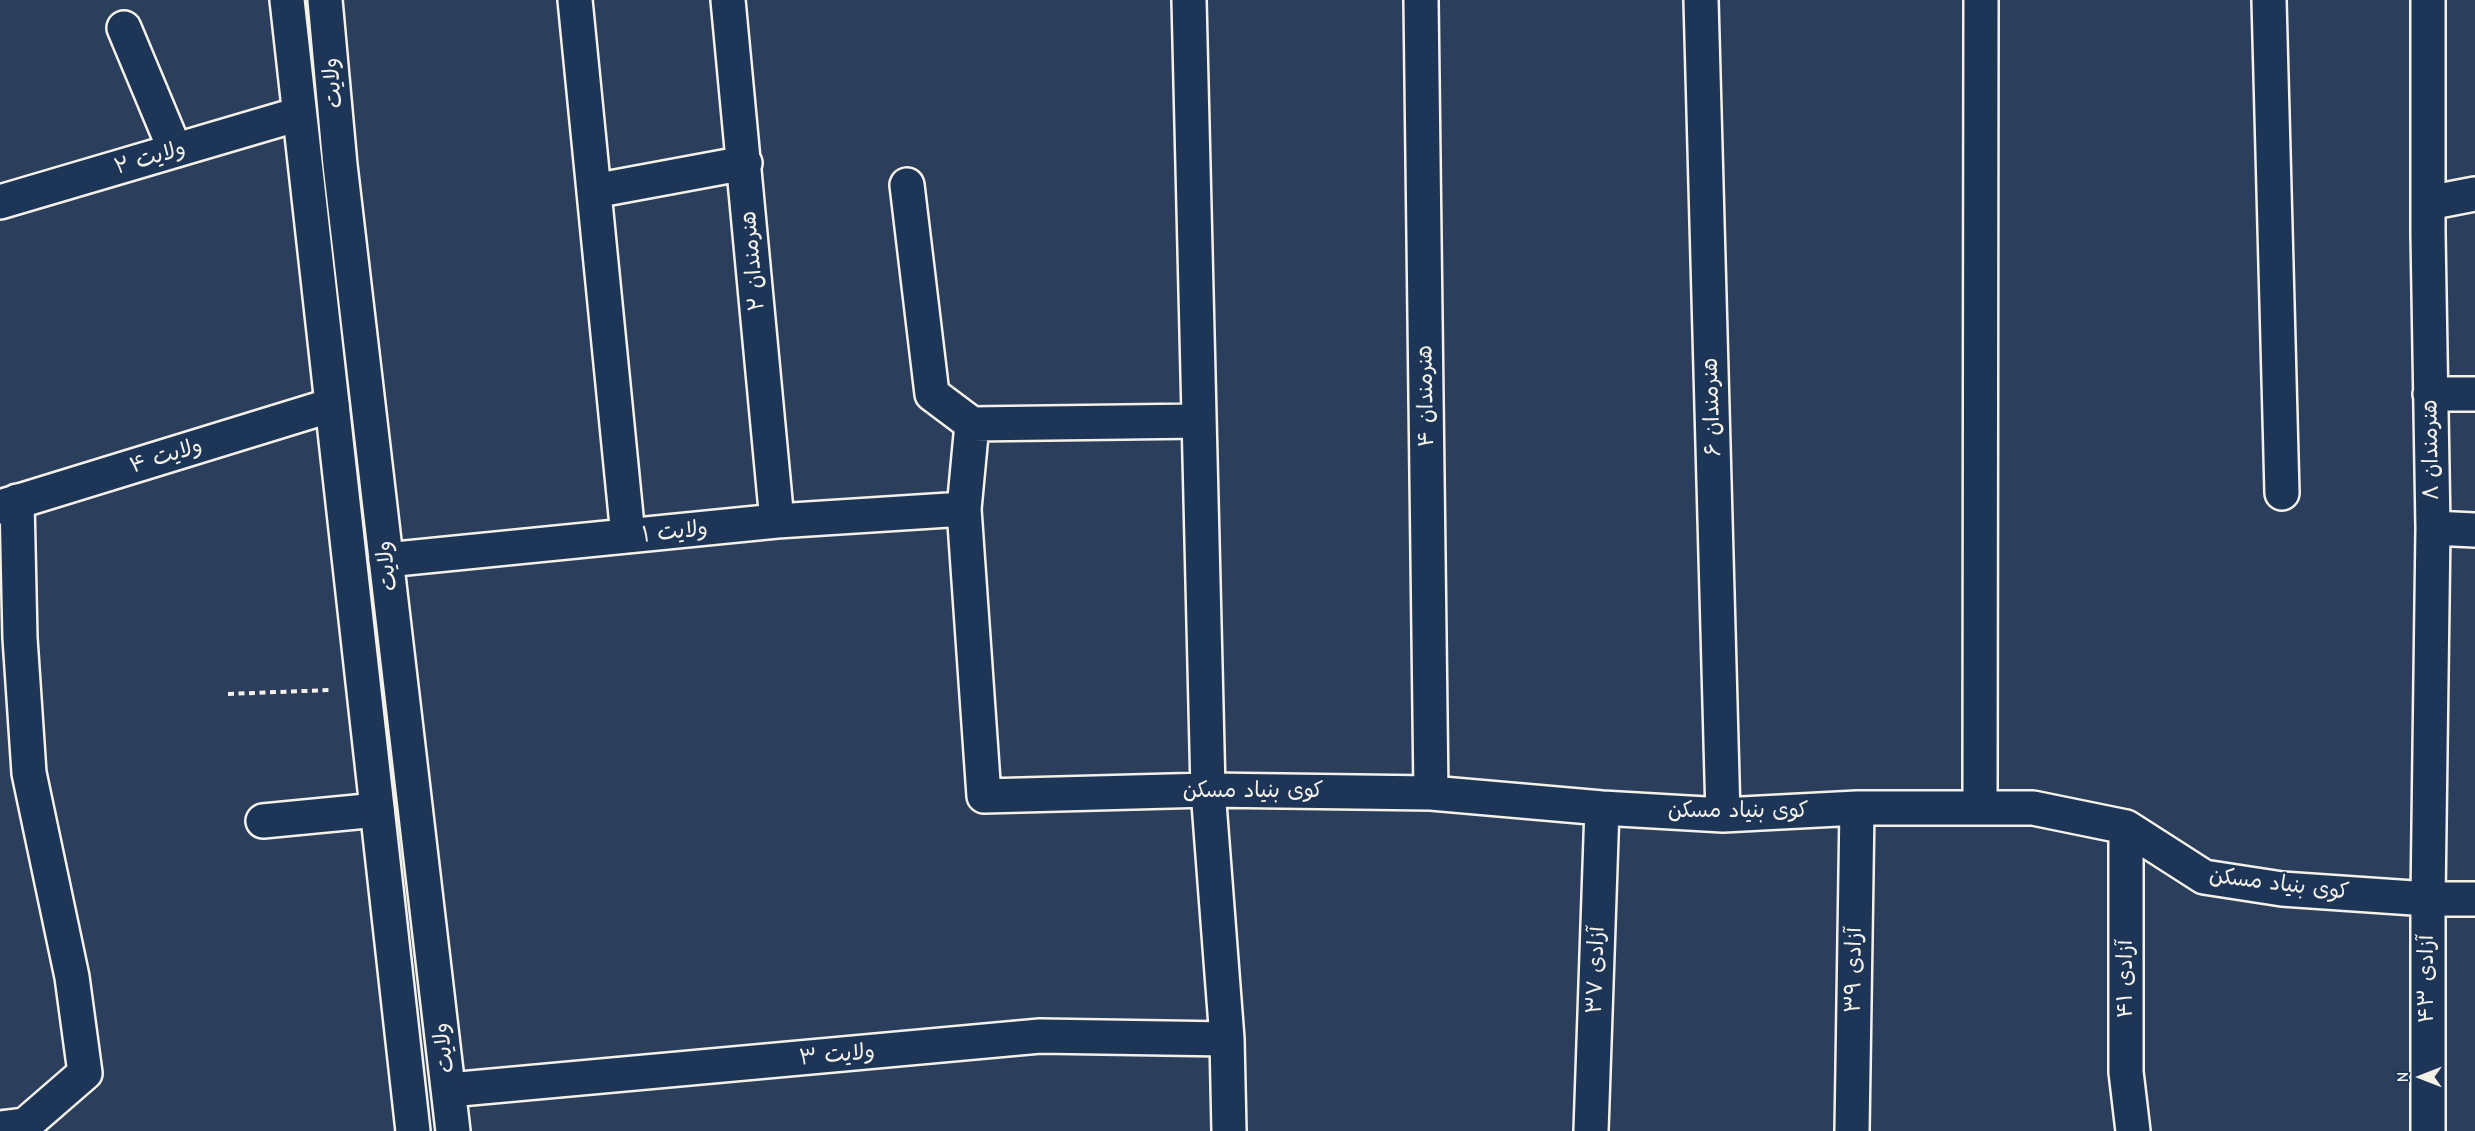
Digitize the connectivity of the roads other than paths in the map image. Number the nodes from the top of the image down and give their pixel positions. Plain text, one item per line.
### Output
1 (287, 0) edge
2 (325, 0) edge
3 (575, 0) edge
4 (728, 0) edge
5 (1189, 0) edge
6 (1421, 0) edge
7 (1701, 0) edge
8 (1981, 0) edge
9 (2269, 0) edge
10 (2428, 0) edge
11 (124, 28) dead end
12 (299, 114) junction
13 (176, 150) junction
14 (745, 163) junction
15 (907, 184) dead end
16 (594, 191) junction
17 (2475, 194) edge
18 (0, 202) edge
19 (2428, 203) junction
20 (2430, 394) junction
21 (2475, 394) edge
22 (332, 405) junction
23 (1199, 421) junction
24 (972, 424) junction
25 (2282, 493) dead end
26 (9, 504) edge
27 (964, 509) junction
28 (777, 521) junction
29 (2433, 528) junction
30 (2475, 530) edge
31 (628, 536) junction
32 (386, 560) junction
33 (1208, 790) junction
34 (1431, 793) junction
35 (1602, 808) junction
36 (1857, 808) junction
37 (1980, 808) junction
38 (377, 810) junction
39 (1723, 814) junction
40 (263, 821) dead end
41 (2126, 827) junction
42 (2428, 899) junction
43 (2475, 899) edge
44 (1227, 1039) junction
45 (449, 1090) junction
46 (0, 1128) edge
47 (413, 1131) edge
48 (453, 1131) edge
49 (1229, 1131) edge
50 (1591, 1131) edge
51 (1852, 1131) edge
52 (2133, 1131) edge
53 (2427, 1131) edge

1 - 12 street, ولایت
2 - 32 street, ولایت
3 - 16 street
4 - 14 street, هنرمندان ۲
5 - 23 street
6 - 34 street, هنرمندان ۴
7 - 39 street, هنرمندان ۶
8 - 37 street
9 - 25 street
10 - 19 street, هنرمندان ۸
11 - 13 street
12 - 13 street, ولایت ۲
12 - 22 street, ولایت
13 - 18 street, ولایت ۲
14 - 16 street
14 - 28 street, هنرمندان ۲
15 - 24 street
16 - 31 street
17 - 19 street
19 - 20 street, هنرمندان ۸
20 - 21 street
20 - 29 street, هنرمندان ۸
22 - 26 street, ولایت ۴
22 - 38 street, ولایت
23 - 24 street
23 - 33 street
24 - 27 street
26 - 46 street
27 - 28 street, ولایت ۱
27 - 33 street, کوی بنیاد مسکن
28 - 31 street, ولایت ۱
29 - 30 street
29 - 42 street, هنرمندان ۸
31 - 32 street, ولایت ۱
32 - 45 street, ولایت
33 - 34 street, کوی بنیاد مسکن
33 - 44 street
34 - 35 street, کوی بنیاد مسکن
35 - 39 street, کوی بنیاد مسکن
35 - 50 street, آزادی ۳۷
36 - 37 street, کوی بنیاد مسکن
36 - 39 street, کوی بنیاد مسکن
36 - 51 street, آزادی ۳۹
37 - 41 street, کوی بنیاد مسکن
38 - 40 street
38 - 47 street, ولایت
41 - 42 street, کوی بنیاد مسکن
41 - 52 street, آزادی ۴۱
42 - 43 street, کوی بنیاد مسکن
42 - 53 street, آزادی ۴۳
44 - 45 street, ولایت ۳
44 - 49 street
45 - 48 street, ولایت

